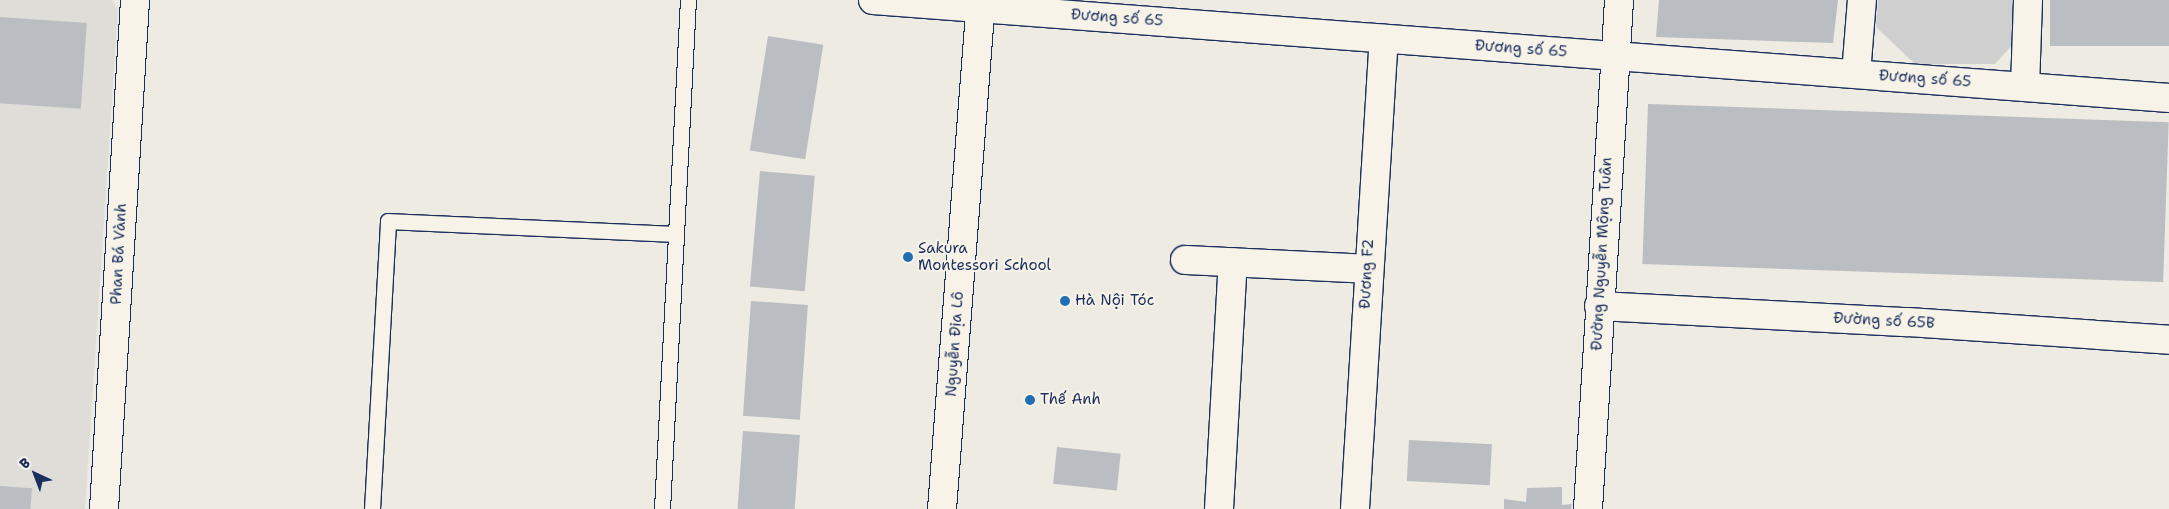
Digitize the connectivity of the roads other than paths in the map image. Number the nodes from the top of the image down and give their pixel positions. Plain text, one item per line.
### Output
1 (135, 0) edge
2 (688, 0) edge
3 (873, 0) edge
4 (1619, 0) edge
5 (1862, 0) edge
6 (2028, 0) edge
7 (981, 4) edge
8 (1384, 39) junction
9 (1614, 56) junction
10 (1856, 74) junction
11 (2025, 87) junction
12 (2169, 98) edge
13 (674, 234) junction
14 (1185, 260) dead end
15 (1233, 262) junction
16 (1367, 269) junction
17 (1599, 306) junction
18 (2169, 340) edge
19 (104, 509) edge
20 (372, 509) edge
21 (662, 509) edge
22 (942, 509) edge
23 (1219, 509) edge
24 (1355, 509) edge
25 (1588, 509) edge

1 - 19 street, Phan Bá Vành
2 - 13 lane
3 - 7 street, Đương số 65
4 - 9 street, Đường Nguyễn Mộng Tuân
5 - 10 street
6 - 11 street
7 - 8 street, Đương số 65
7 - 22 street, Nguyễn Địa Lô
8 - 9 street, Đương số 65
8 - 16 street, Đương F2
9 - 10 street, Đương số 65
9 - 17 street, Đường Nguyễn Mộng Tuân
10 - 11 street, Đương số 65
11 - 12 street, Đương số 65
13 - 20 lane
13 - 21 lane
14 - 15 street
15 - 16 street
15 - 23 street
16 - 24 street, Đương F2
17 - 18 street, Đường số 65B
17 - 25 street, Đường Nguyễn Mộng Tuân

